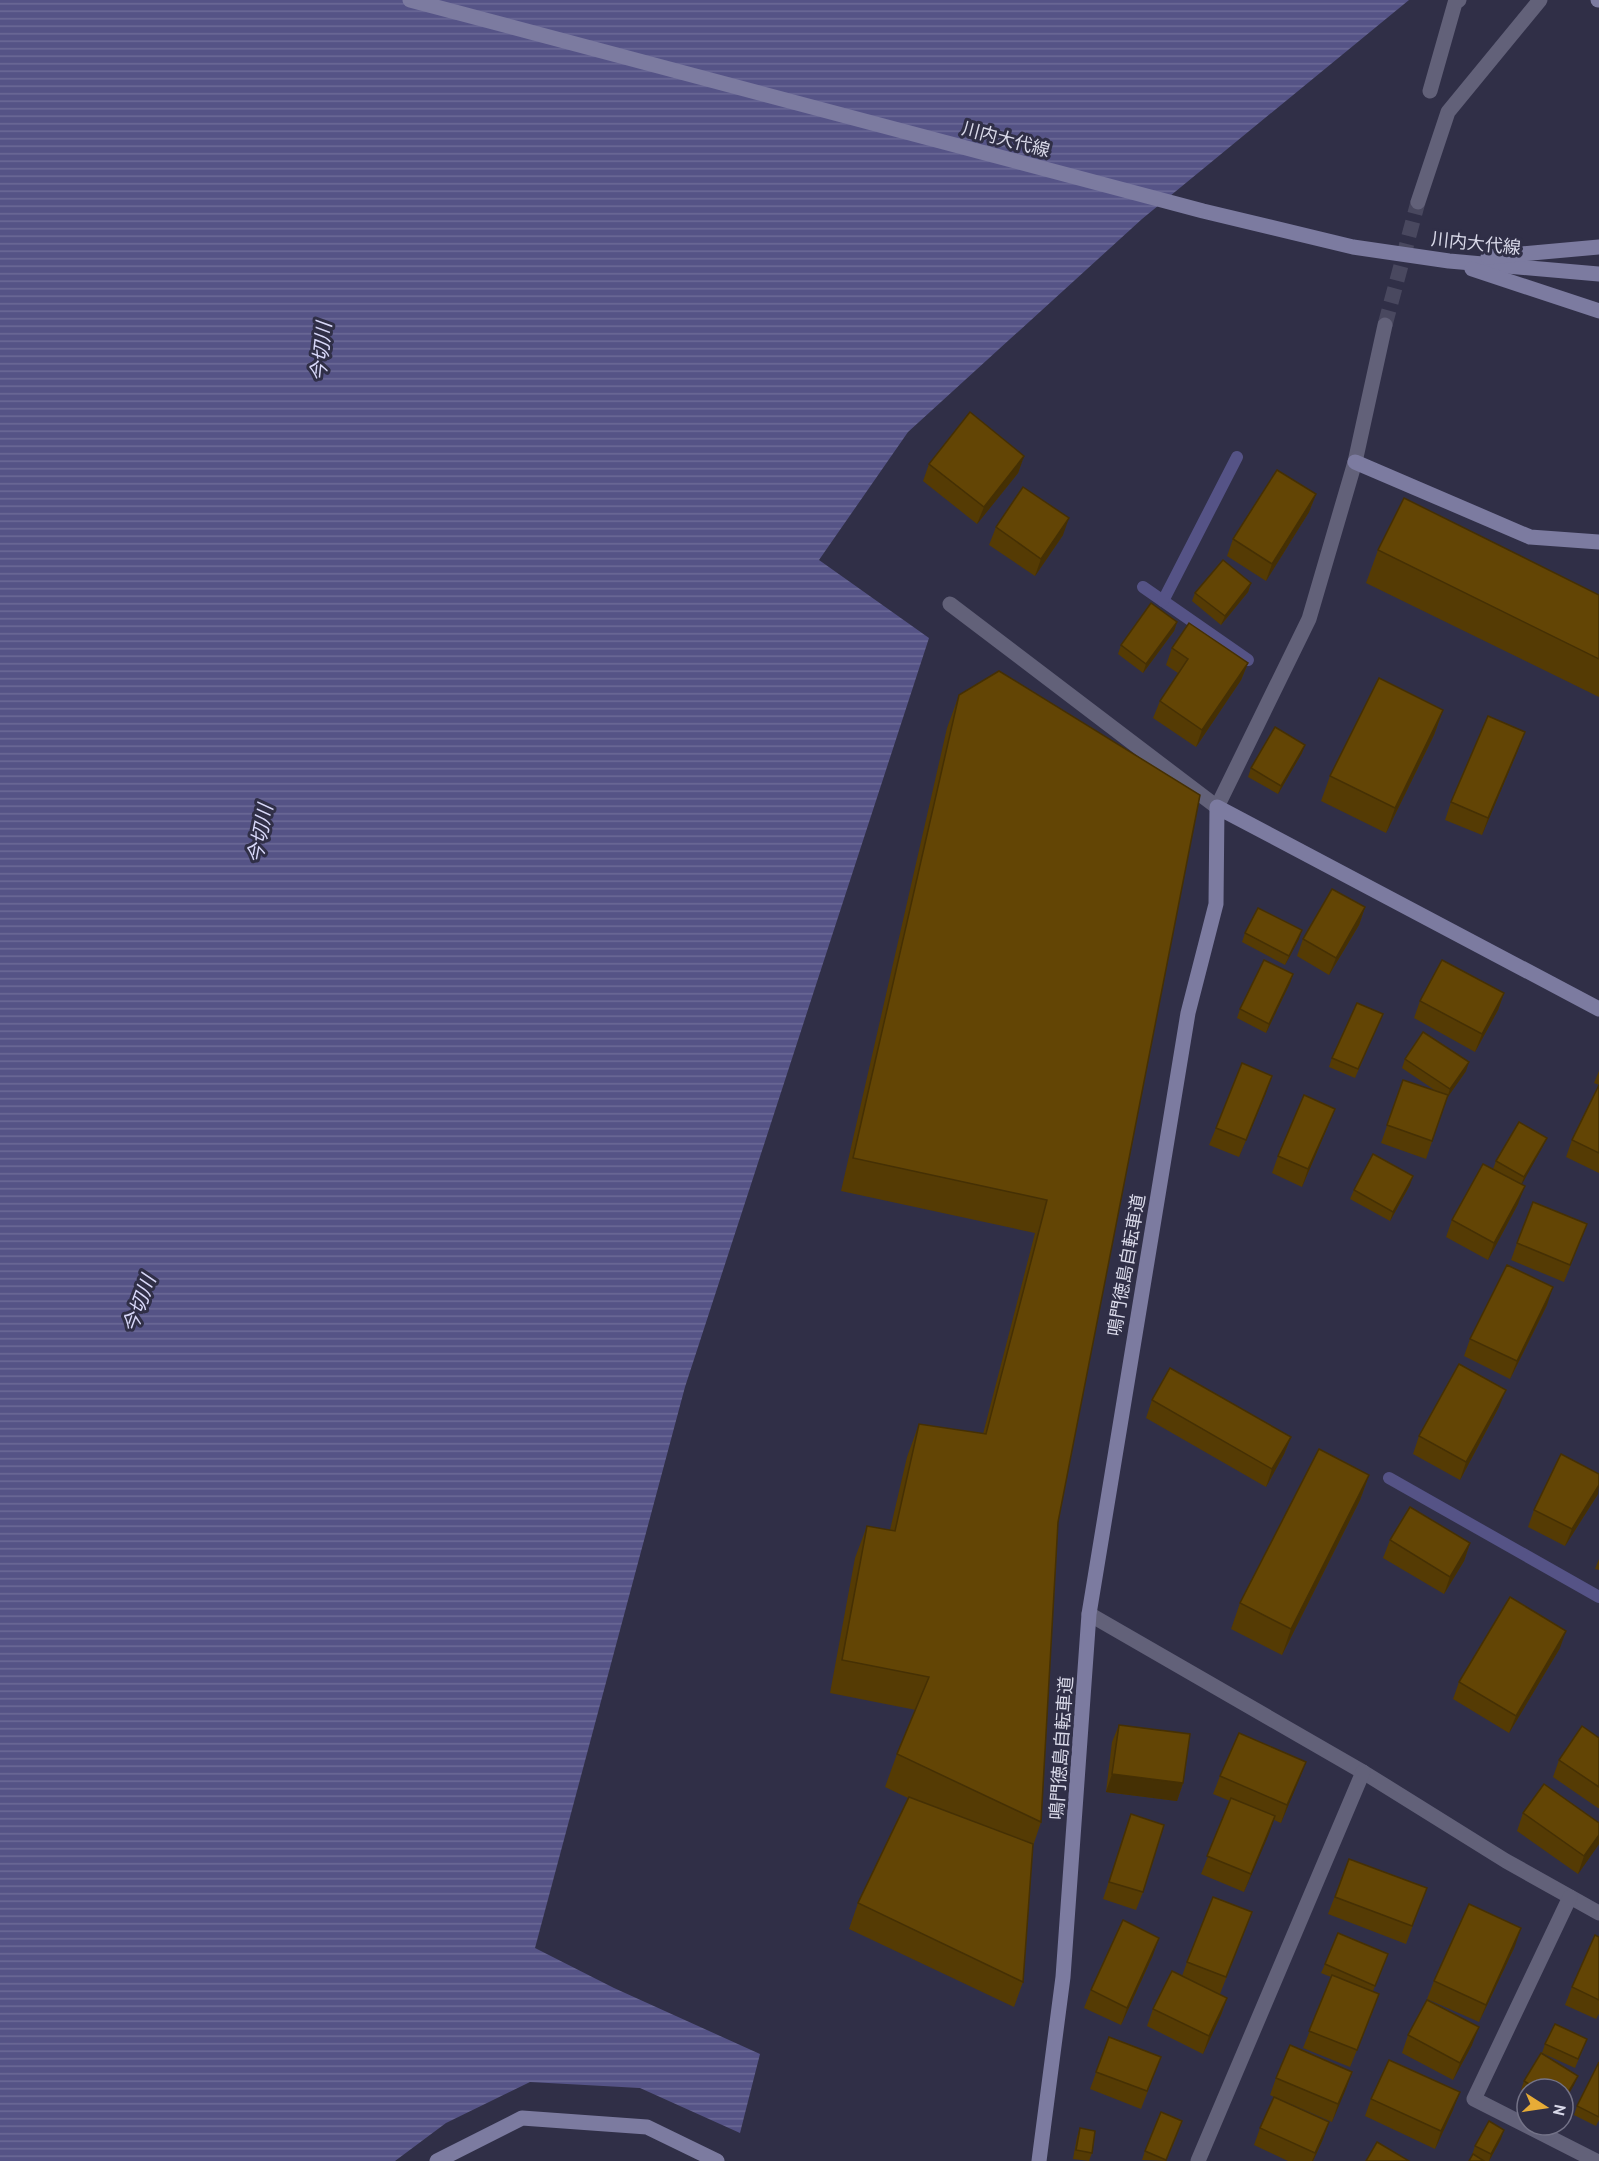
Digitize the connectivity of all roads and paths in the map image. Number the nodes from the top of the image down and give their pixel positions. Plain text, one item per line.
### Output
1 (410, 0) edge
2 (1459, 0) edge
3 (1540, 0) edge
4 (1430, 91) dead end
5 (1418, 202) tunnel mouth
6 (1599, 247) edge
7 (1449, 261) junction
8 (1599, 274) edge
9 (1599, 311) edge
10 (1385, 325) tunnel mouth
11 (1355, 462) junction
12 (1599, 542) edge
13 (951, 604) dead end
14 (1217, 807) junction
15 (1599, 1009) edge
16 (1089, 1614) junction
17 (1364, 1772) junction
18 (1570, 1897) junction
19 (1599, 1913) edge
20 (437, 2161) edge
21 (717, 2161) edge
22 (1039, 2161) edge
23 (1198, 2161) edge
24 (1596, 2161) edge

1 - 7 main road, 川内大代線
2 - 4 street
3 - 5 street
6 - 7 main road
7 - 8 main road, 川内大代線
7 - 9 main road
10 - 11 street
11 - 12 main road
11 - 14 street
13 - 14 street
14 - 15 main road
14 - 16 main road, 鳴門徳島自転車道
16 - 17 street
16 - 22 main road, 鳴門徳島自転車道
17 - 18 street
17 - 23 street
18 - 19 street
18 - 24 street
20 - 21 main road

